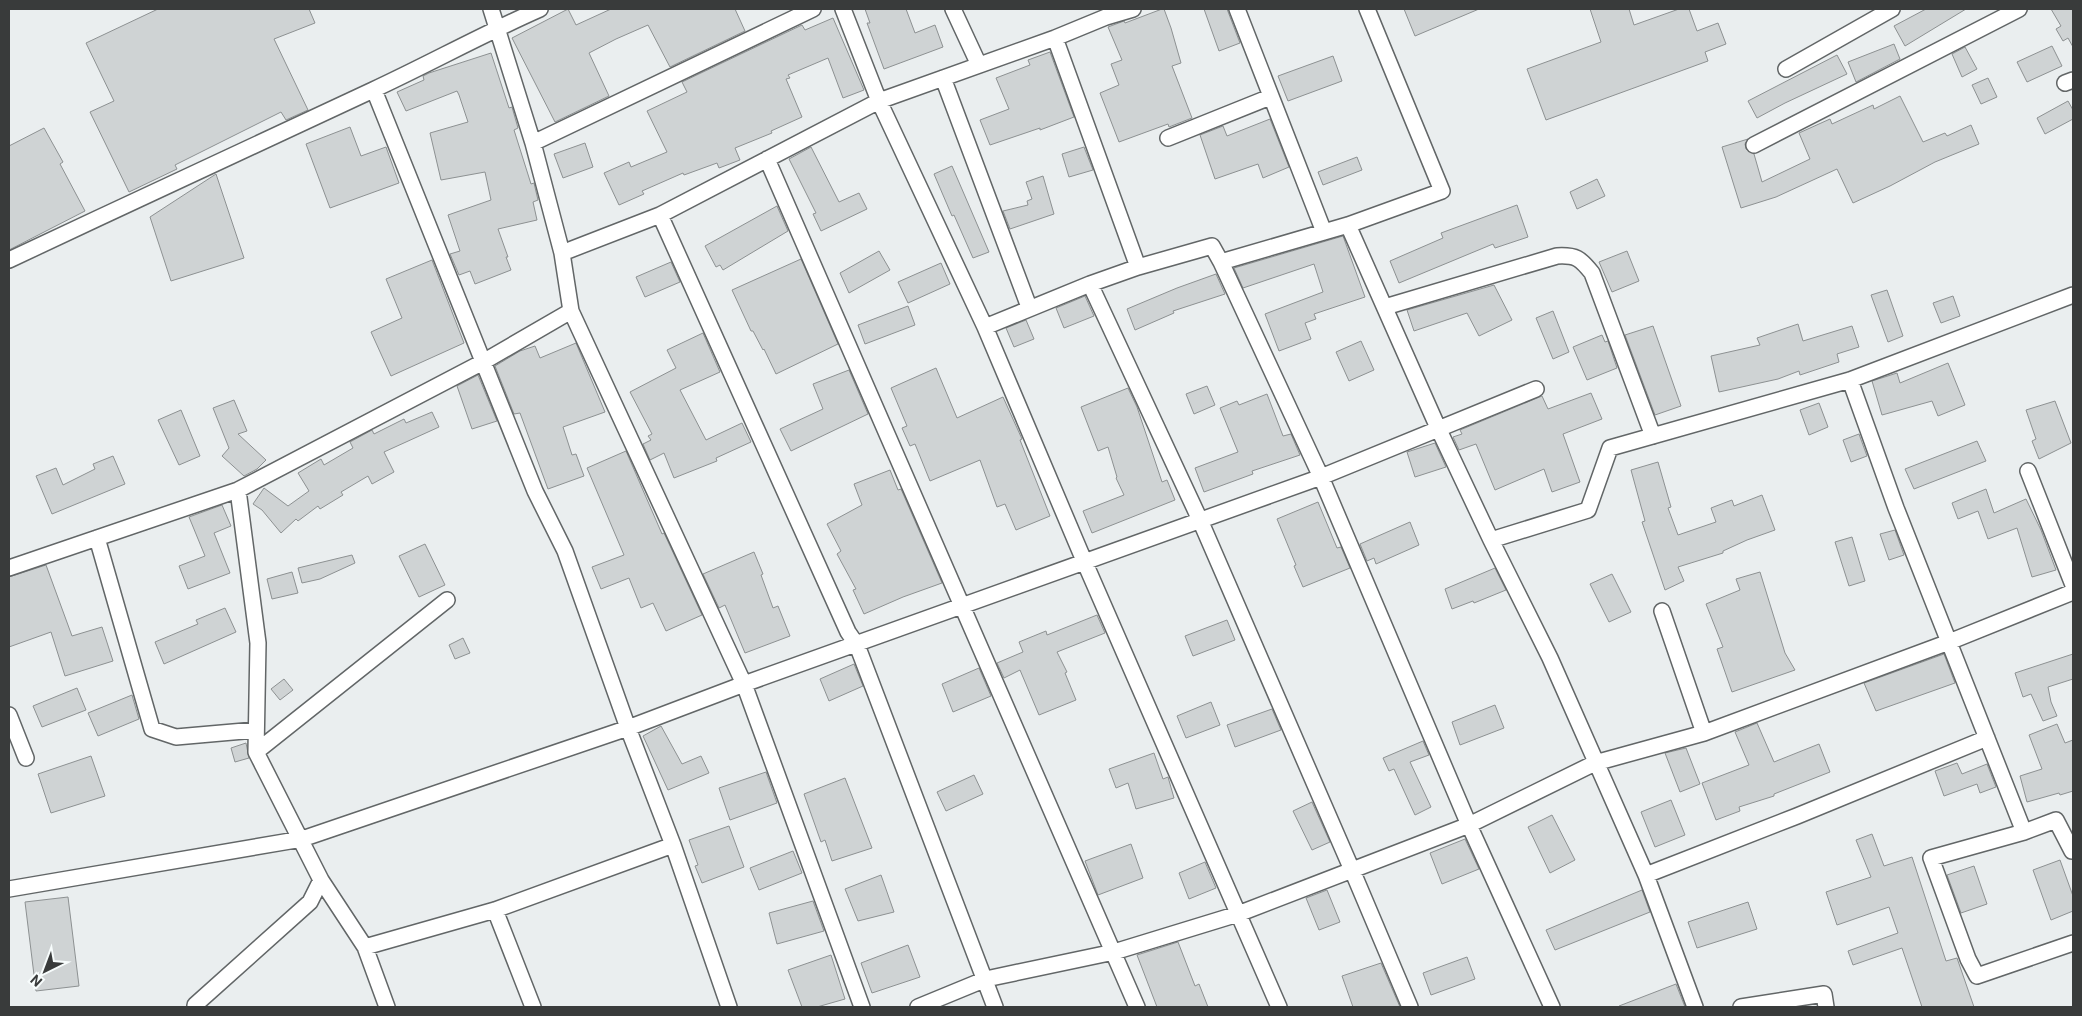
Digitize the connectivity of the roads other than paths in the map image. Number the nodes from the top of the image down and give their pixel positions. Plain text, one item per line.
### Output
1 (491, 9) edge
2 (540, 9) edge
3 (813, 9) edge
4 (843, 9) edge
5 (953, 9) edge
6 (1133, 9) edge
7 (1237, 9) edge
8 (1384, 9) edge
9 (1892, 9) edge
10 (2019, 9) edge
11 (1369, 12) edge
12 (1104, 13) edge
13 (497, 27) junction
14 (1055, 38) junction
15 (979, 65) junction
16 (1786, 69) dead end
17 (944, 78) junction
18 (374, 90) junction
19 (1270, 97) junction
20 (880, 101) junction
21 (1168, 138) dead end
22 (533, 143) junction
23 (1754, 145) dead end
24 (767, 159) junction
25 (660, 215) junction
26 (1348, 225) junction
27 (1324, 232) junction
28 (562, 254) junction
29 (9, 260) edge
30 (1221, 262) junction
31 (1138, 267) junction
32 (1090, 284) junction
33 (2073, 295) edge
34 (1030, 307) junction
35 (1385, 307) junction
36 (571, 311) junction
37 (985, 327) junction
38 (483, 362) junction
39 (1850, 380) junction
40 (1536, 389) dead end
41 (1439, 430) junction
42 (1653, 436) junction
43 (2028, 471) dead end
44 (1321, 478) junction
45 (238, 490) junction
46 (1200, 520) junction
47 (97, 538) junction
48 (1491, 540) junction
49 (1085, 563) junction
50 (9, 568) edge
51 (2073, 585) edge
52 (2073, 592) edge
53 (448, 600) dead end
54 (962, 605) junction
55 (1662, 611) dead end
56 (1949, 642) junction
57 (857, 645) junction
58 (744, 684) junction
59 (9, 715) edge
60 (628, 728) junction
61 (256, 730) junction
62 (1704, 733) junction
63 (1987, 738) junction
64 (256, 752) junction
65 (26, 758) dead end
66 (1595, 763) junction
67 (1469, 825) junction
68 (2024, 832) junction
69 (302, 839) junction
70 (673, 845) junction
71 (2073, 851) edge
72 (1352, 870) junction
73 (1646, 875) junction
74 (322, 880) junction
75 (9, 888) edge
76 (495, 910) junction
77 (1238, 914) junction
78 (2073, 943) edge
79 (364, 947) junction
80 (1114, 952) junction
81 (986, 979) junction
82 (1547, 1006) edge
83 (195, 1007) edge
84 (387, 1007) edge
85 (533, 1007) edge
86 (729, 1007) edge
87 (862, 1007) edge
88 (918, 1007) edge
89 (995, 1007) edge
90 (1137, 1007) edge
91 (1279, 1007) edge
92 (1410, 1007) edge
93 (1695, 1007) edge
94 (1741, 1007) edge
95 (1826, 1007) edge

1 - 13 street
2 - 13 street
3 - 22 street
4 - 20 street
5 - 15 street
6 - 12 street
7 - 19 street
8 - 11 street
9 - 16 street
10 - 23 street
11 - 26 street
12 - 14 street
13 - 18 street
13 - 22 street
14 - 15 street
14 - 31 street
15 - 17 street
17 - 20 street
17 - 34 street
18 - 29 street
18 - 38 street
19 - 21 street
19 - 27 street
20 - 24 street
20 - 37 street
22 - 28 street
24 - 25 street
24 - 54 street
25 - 28 street
25 - 57 street
26 - 27 street
26 - 35 street
27 - 30 street
28 - 36 street
30 - 31 street
30 - 44 street
31 - 32 street
32 - 34 street
32 - 46 street
33 - 39 street
34 - 37 street
35 - 41 street
35 - 42 street
36 - 38 street
36 - 58 street
37 - 49 street
38 - 45 street
38 - 60 street
39 - 42 street
39 - 56 street
40 - 41 street
41 - 44 street
41 - 48 street
42 - 48 street
43 - 51 street
44 - 46 street
44 - 67 street
45 - 47 street
45 - 61 street
46 - 49 street
46 - 72 street
47 - 50 street
47 - 61 street
48 - 66 street
49 - 54 street
49 - 77 street
52 - 56 street
53 - 64 street
54 - 57 street
54 - 80 street
55 - 62 street
56 - 62 street
56 - 63 street
57 - 58 street
57 - 81 street
58 - 60 street
58 - 87 street
59 - 65 street
60 - 69 street
60 - 70 street
61 - 64 street
62 - 66 street
63 - 68 street
63 - 73 street
64 - 69 street
66 - 67 street
66 - 73 street
67 - 72 street
67 - 82 street
68 - 71 street
68 - 78 street
69 - 74 street
69 - 75 street
70 - 76 street
70 - 86 street
72 - 77 street
72 - 92 street
73 - 93 street
74 - 79 street
74 - 83 street
76 - 79 street
76 - 85 street
77 - 80 street
77 - 91 street
79 - 84 street
80 - 81 street
80 - 90 street
81 - 88 street
81 - 89 street
94 - 95 street

